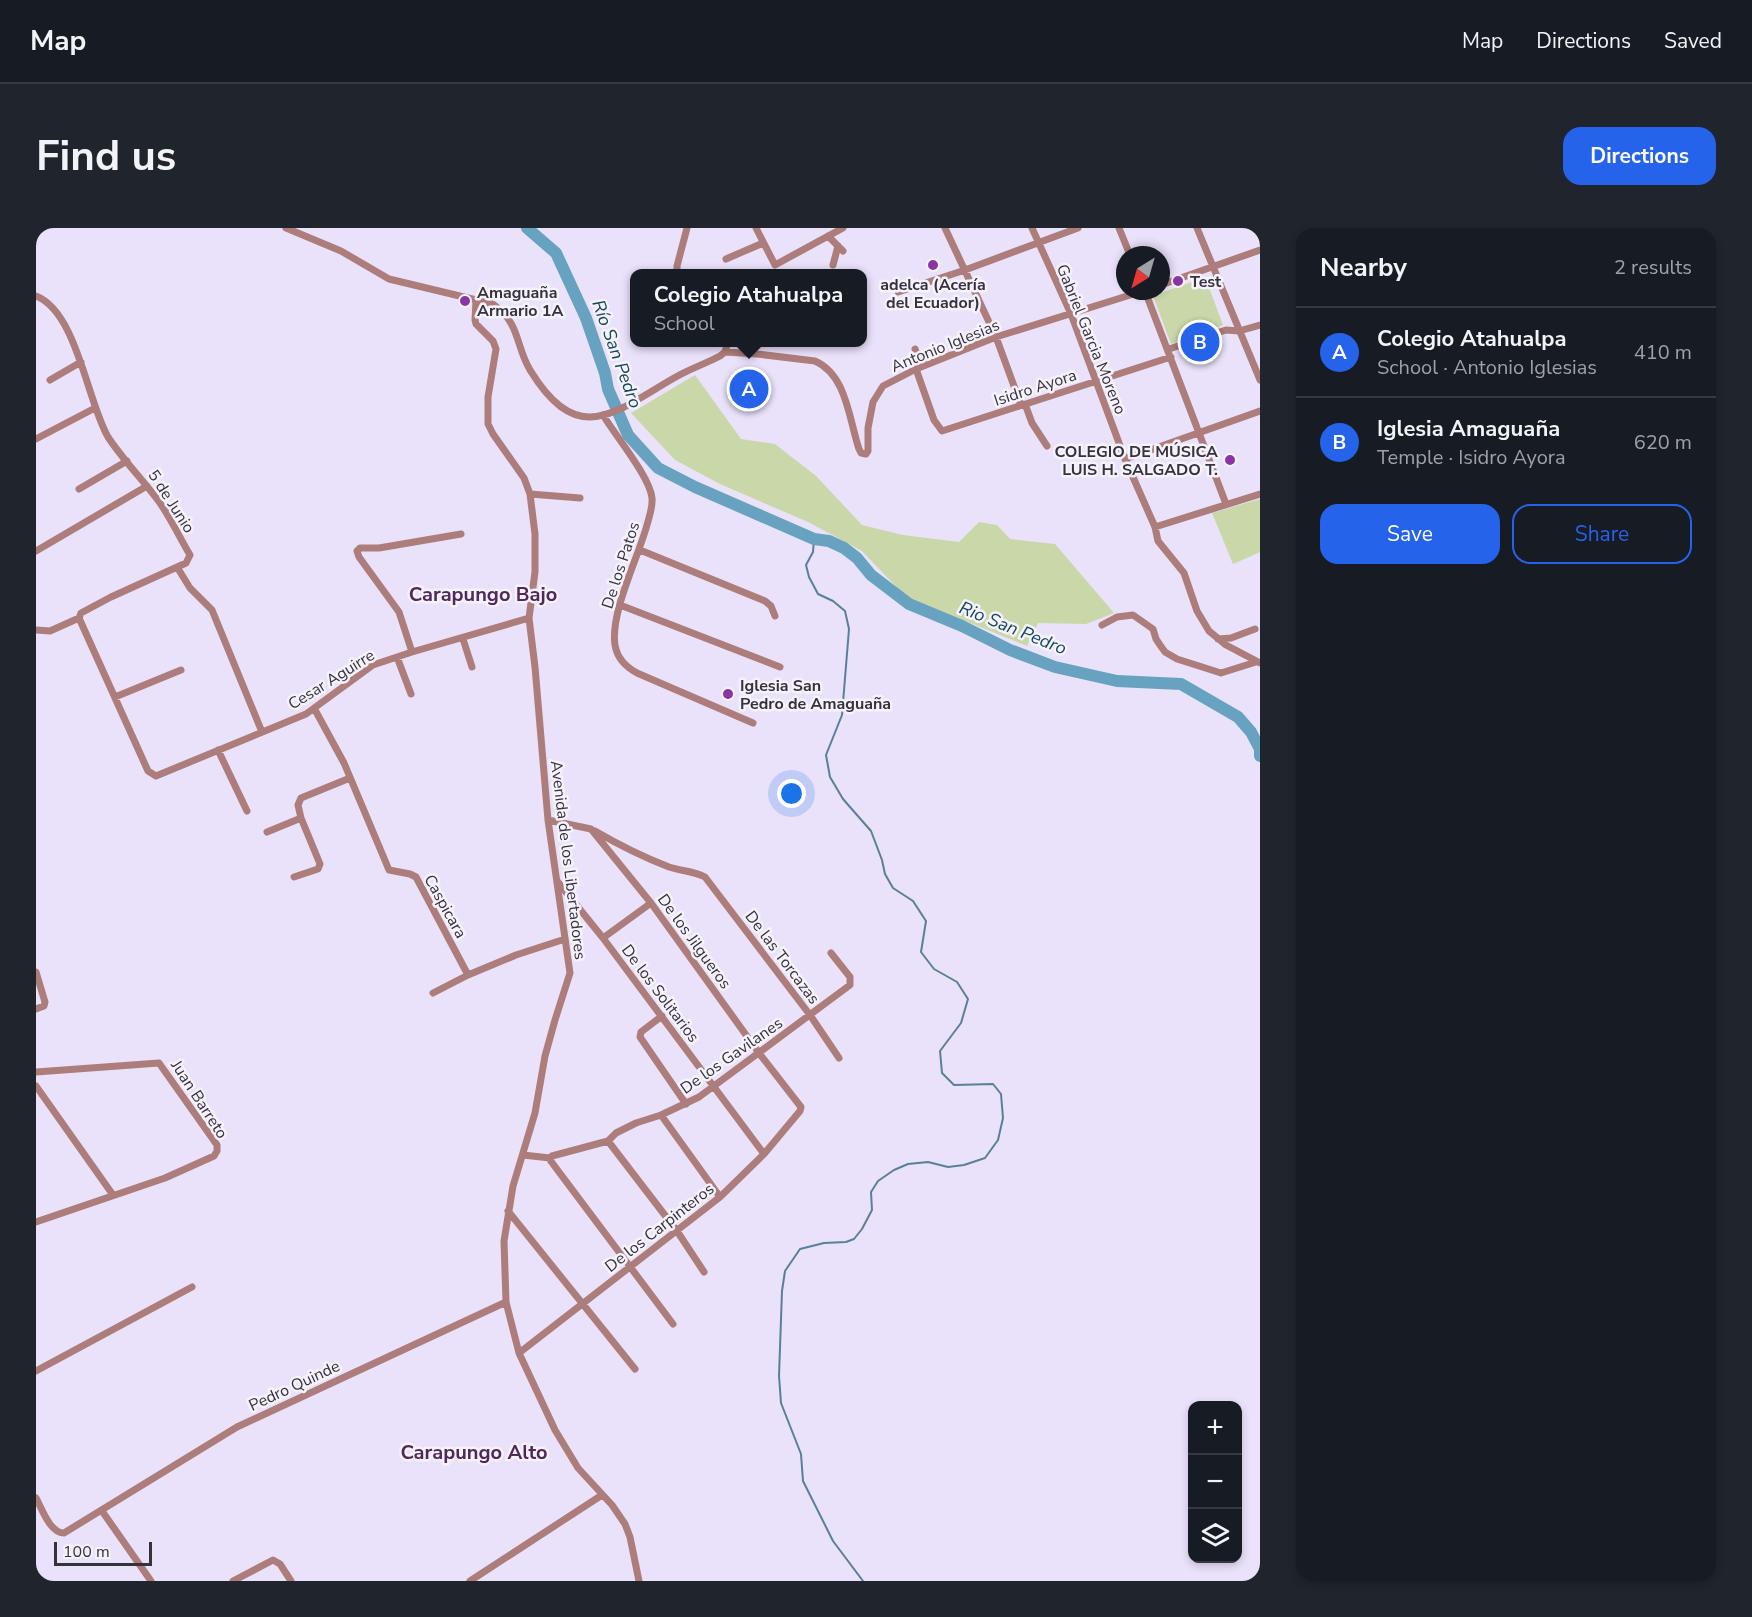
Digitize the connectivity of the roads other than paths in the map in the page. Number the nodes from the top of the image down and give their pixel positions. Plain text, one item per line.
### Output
1 (286, 228) edge
2 (687, 228) edge
3 (756, 228) edge
4 (843, 228) edge
5 (945, 228) edge
6 (1032, 228) edge
7 (1078, 228) edge
8 (1119, 228) edge
9 (1197, 228) edge
10 (832, 232) edge
11 (763, 243) junction
12 (1038, 243) junction
13 (1126, 246) edge
14 (1260, 250) edge
15 (726, 259) dead end
16 (833, 265) dead end
17 (1213, 268) junction
18 (677, 269) edge
19 (965, 270) junction
20 (1170, 282) edge
21 (898, 292) dead end
22 (38, 299) edge
23 (1116, 300) edge
24 (1148, 300) edge
25 (476, 301) junction
26 (1071, 314) junction
27 (1260, 325) edge
28 (1239, 331) junction
29 (996, 337) junction
30 (726, 347) edge
31 (915, 349) dead end
32 (725, 352) junction
33 (1170, 353) junction
34 (81, 362) junction
35 (918, 368) junction
36 (50, 380) dead end
37 (1260, 380) edge
38 (1095, 381) junction
39 (1023, 405) junction
40 (94, 408) junction
41 (1260, 411) edge
42 (606, 414) junction
43 (1200, 432) junction
44 (36, 439) edge
45 (1047, 446) dead end
46 (1125, 459) junction
47 (127, 461) junction
48 (147, 486) junction
49 (79, 489) dead end
50 (530, 494) junction
51 (1260, 494) edge
52 (580, 498) dead end
53 (1226, 504) junction
54 (1155, 526) junction
55 (461, 534) dead end
56 (640, 550) junction
57 (36, 551) edge
58 (177, 567) junction
59 (620, 605) junction
60 (775, 616) dead end
61 (79, 618) junction
62 (529, 618) junction
63 (1102, 625) dead end
64 (1255, 629) dead end
65 (36, 630) edge
66 (463, 639) junction
67 (1218, 639) junction
68 (412, 652) junction
69 (397, 657) junction
70 (1258, 662) edge
71 (472, 667) dead end
72 (780, 667) dead end
73 (181, 670) dead end
74 (411, 694) dead end
75 (115, 697) junction
76 (314, 708) junction
77 (753, 723) dead end
78 (262, 732) junction
79 (218, 750) junction
80 (350, 778) junction
81 (247, 811) dead end
82 (301, 818) junction
83 (548, 820) junction
84 (591, 829) junction
85 (267, 832) dead end
86 (294, 877) dead end
87 (555, 879) junction
88 (651, 903) junction
89 (603, 938) junction
90 (565, 939) junction
91 (831, 953) dead end
92 (36, 972) edge
93 (468, 975) junction
94 (433, 993) dead end
95 (36, 1009) edge
96 (810, 1015) junction
97 (662, 1016) junction
98 (759, 1053) junction
99 (839, 1058) dead end
100 (36, 1072) edge
101 (36, 1086) edge
102 (714, 1086) junction
103 (686, 1104) junction
104 (801, 1107) joint
105 (661, 1115) junction
106 (608, 1141) junction
107 (764, 1154) junction
108 (523, 1155) junction
109 (550, 1158) junction
110 (113, 1195) junction
111 (720, 1197) junction
112 (508, 1210) junction
113 (36, 1222) edge
114 (677, 1231) junction
115 (630, 1267) junction
116 (704, 1272) dead end
117 (192, 1287) dead end
118 (506, 1302) junction
119 (583, 1303) junction
120 (673, 1324) dead end
121 (519, 1353) junction
122 (635, 1369) dead end
123 (36, 1371) edge
124 (602, 1495) junction
125 (36, 1498) edge
126 (102, 1511) junction
127 (151, 1581) edge
128 (233, 1581) edge
129 (291, 1581) edge
130 (470, 1581) edge
131 (639, 1581) edge

1 - 25 street
2 - 18 street
3 - 11 street
4 - 10 street
5 - 19 street
6 - 12 street, Gabriel Garcia Moreno
7 - 12 street
8 - 13 street
9 - 17 street
10 - 11 street
10 - 16 street
11 - 15 street
12 - 19 street
12 - 26 street, Gabriel Garcia Moreno
14 - 17 street
17 - 20 street
17 - 28 street
19 - 21 street
19 - 29 street
22 - 34 street, 5 de Junio
23 - 26 street, Antonio Iglesias
24 - 33 street
25 - 42 street
25 - 50 street, Avenida de los Libertadores
26 - 29 street, Antonio Iglesias
26 - 38 street, Gabriel Garcia Moreno
27 - 28 street, Isidro Ayora
28 - 33 street, Isidro Ayora
28 - 37 street
29 - 35 street, Antonio Iglesias
29 - 39 street
30 - 32 street
31 - 35 street
32 - 35 street, Antonio Iglesias
32 - 42 street
33 - 38 street, Isidro Ayora
33 - 43 street
34 - 36 street
34 - 40 street, 5 de Junio
35 - 39 street, Isidro Ayora
38 - 39 street, Isidro Ayora
38 - 46 street, Gabriel Garcia Moreno
39 - 45 street
40 - 44 street
40 - 47 street, 5 de Junio
41 - 43 street
42 - 56 street, De los Patos
43 - 46 street
43 - 53 street
46 - 54 street, Gabriel Garcia Moreno
47 - 48 street, 5 de Junio
47 - 49 street
48 - 57 street
48 - 58 street, 5 de Junio
50 - 52 street
50 - 62 street, Avenida de los Libertadores
51 - 53 street
53 - 54 street
54 - 67 street, Gabriel Garcia Moreno
55 - 68 street
56 - 59 street, De los Patos
56 - 60 street
58 - 61 street
58 - 78 street
59 - 72 street
59 - 77 street, De los Patos
61 - 65 street
61 - 75 street
62 - 66 street, Cesar Aguirre
62 - 83 street, Avenida de los Libertadores
63 - 70 street
64 - 67 street
66 - 68 street, Cesar Aguirre
66 - 71 street
67 - 70 street, Gabriel Garcia Moreno
68 - 69 street, Cesar Aguirre
69 - 74 street
69 - 76 street, Cesar Aguirre
73 - 75 street
75 - 79 street, Cesar Aguirre
76 - 78 street, Cesar Aguirre
76 - 80 street, Caspicara
78 - 79 street, Cesar Aguirre
79 - 81 street
80 - 82 street
80 - 93 street, Caspicara
82 - 85 street
82 - 86 street
83 - 84 street
83 - 87 street, Avenida de los Libertadores
84 - 88 street, De los Jilgueros
84 - 96 street, De las Torcazas
87 - 89 street, De los Solitarios
87 - 90 street, Avenida de los Libertadores
88 - 89 street
88 - 98 street, De los Jilgueros
89 - 97 street, De los Solitarios
90 - 93 street
90 - 108 street, Avenida de los Libertadores
91 - 96 street, De los Gavilanes
92 - 95 street
93 - 94 street
96 - 98 street, De los Gavilanes
96 - 99 street, De las Torcazas
97 - 102 street, De los Solitarios
97 - 103 street
98 - 102 street, De los Gavilanes
98 - 104 street, De los Jilgueros
100 - 110 street, Juan Barreto
101 - 110 street
102 - 103 street, De los Gavilanes
102 - 107 street, De los Solitarios
103 - 105 street, De los Gavilanes
104 - 107 street, De los Carpinteros
105 - 106 street, De los Gavilanes
105 - 111 street
106 - 109 street, De los Gavilanes
106 - 114 street
107 - 111 street, De los Carpinteros
108 - 109 street
108 - 112 street, Avenida de los Libertadores
109 - 115 street
110 - 113 street, Juan Barreto
111 - 114 street, De los Carpinteros
112 - 118 street, Avenida de los Libertadores
112 - 119 street
114 - 115 street, De los Carpinteros
114 - 116 street
115 - 119 street, De los Carpinteros
115 - 120 street
117 - 123 street
118 - 121 street, Avenida de los Libertadores
118 - 126 street, Pedro Quinde
119 - 121 street, De los Carpinteros
119 - 122 street
121 - 124 street, Avenida de los Libertadores
124 - 130 street
124 - 131 street, Avenida de los Libertadores
125 - 126 street, Pedro Quinde
126 - 127 street
128 - 129 street

